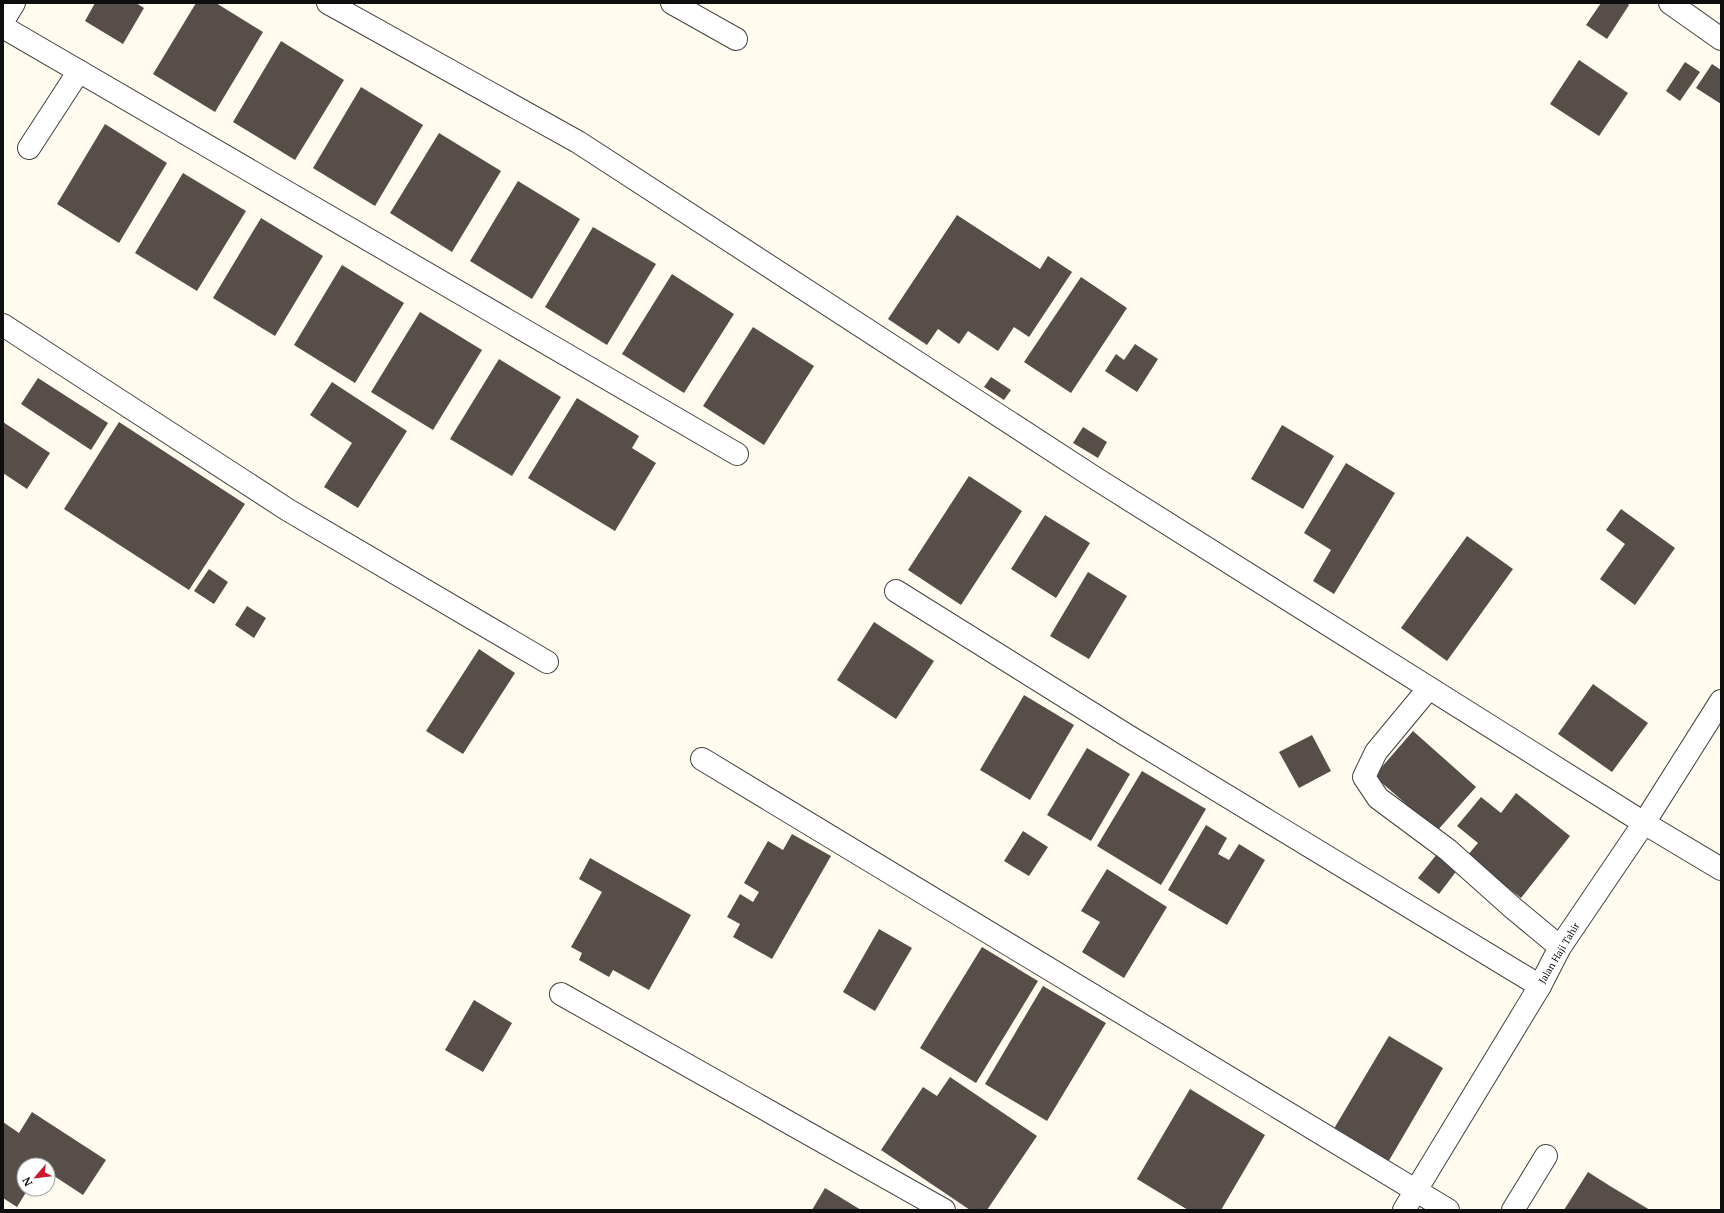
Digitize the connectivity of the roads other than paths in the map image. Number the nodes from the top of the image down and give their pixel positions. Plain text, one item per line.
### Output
1 (14, 3) edge
2 (328, 3) edge
3 (672, 3) edge
4 (1670, 3) edge
5 (3, 22) edge
6 (3, 27) edge
7 (736, 39) dead end
8 (1721, 39) edge
9 (79, 71) junction
10 (29, 148) dead end
11 (3, 325) edge
12 (737, 454) dead end
13 (896, 591) dead end
14 (547, 662) dead end
15 (1429, 688) junction
16 (1721, 701) edge
17 (702, 759) dead end
18 (1644, 823) junction
19 (1721, 869) edge
20 (1560, 947) junction
21 (1540, 986) junction
22 (561, 994) dead end
23 (1546, 1156) dead end
24 (1416, 1191) junction
25 (944, 1210) edge
26 (1404, 1210) edge
27 (1448, 1210) edge
28 (1513, 1210) edge

1 - 5 street
2 - 15 street
3 - 7 street
4 - 8 street
6 - 9 street
9 - 10 street
9 - 12 street
11 - 14 street
13 - 21 street
15 - 18 street
15 - 20 street
16 - 18 street, Jalan Haji Tahir
17 - 24 street
18 - 19 street
18 - 20 street, Jalan Haji Tahir
20 - 21 street, Jalan Haji Tahir
21 - 24 street, Jalan Haji Tahir
22 - 25 street
23 - 28 street
24 - 26 street, Jalan Haji Tahir
24 - 27 street

